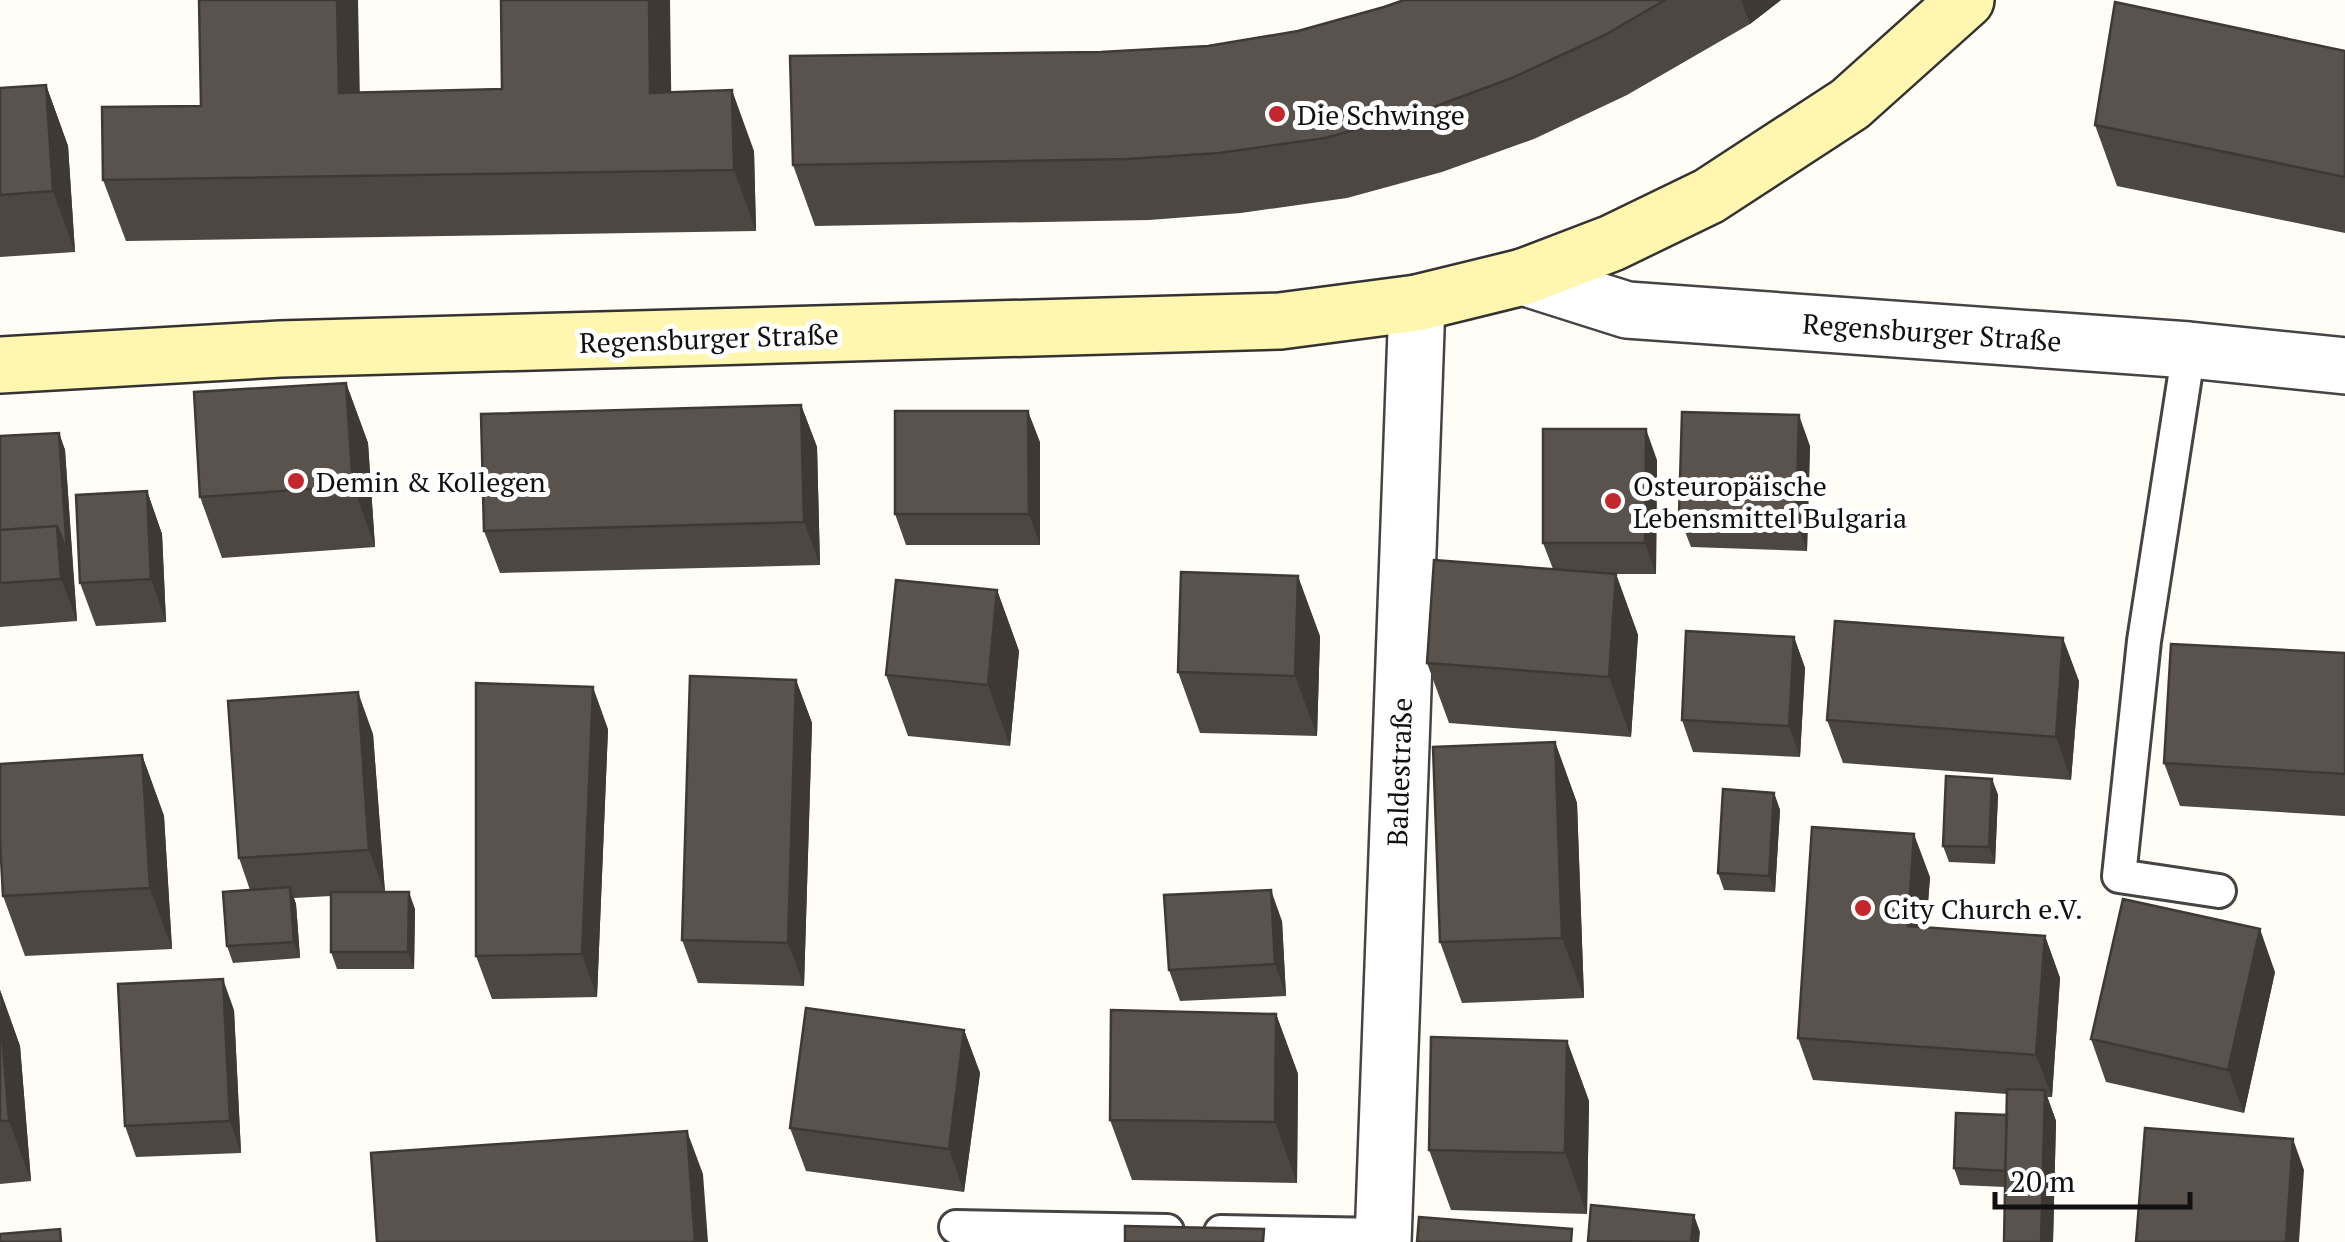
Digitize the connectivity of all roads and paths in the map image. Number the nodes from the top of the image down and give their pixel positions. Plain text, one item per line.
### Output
1 (1966, 0) edge
2 (1523, 277) junction
3 (1416, 303) junction
4 (2189, 350) junction
5 (0, 365) edge
6 (2345, 366) edge
7 (2218, 891) dead end
8 (956, 1227) dead end
9 (1383, 1238) edge

1 - 2 street, Regensburger Straße
2 - 3 street, Regensburger Straße
2 - 4 street, Regensburger Straße
3 - 5 street, Regensburger Straße
3 - 9 street, Baldestraße
4 - 6 street, Regensburger Straße
4 - 7 lane
8 - 9 lane

